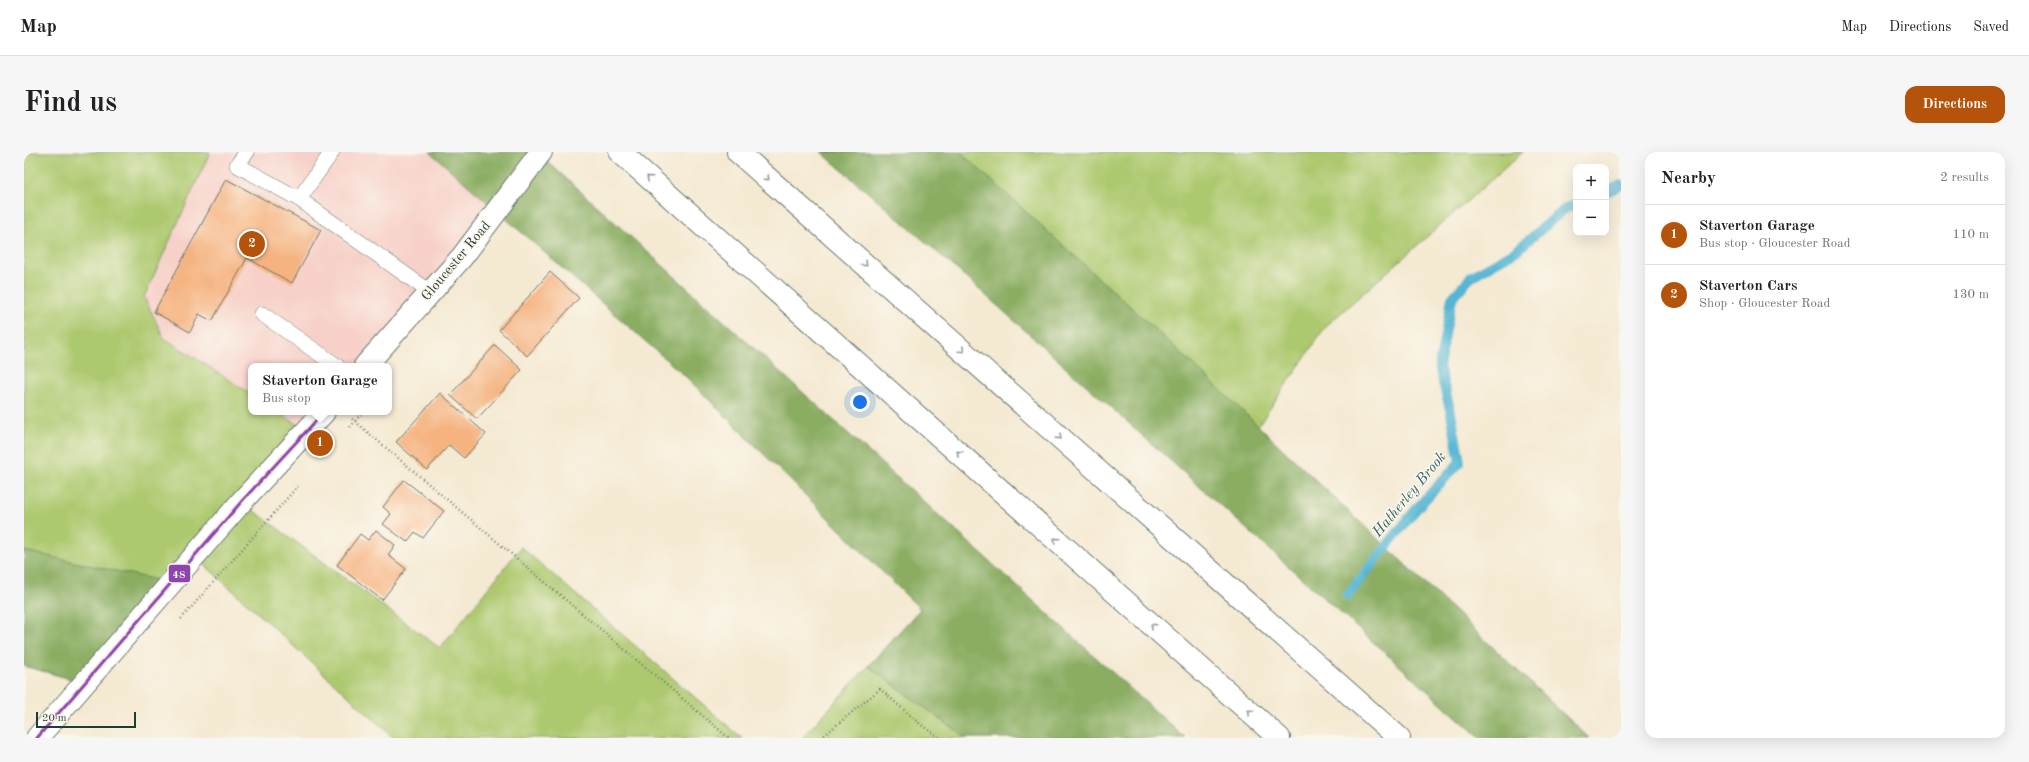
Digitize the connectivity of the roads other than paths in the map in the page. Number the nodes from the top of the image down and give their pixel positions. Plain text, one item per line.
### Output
1 (247, 152) edge
2 (332, 152) edge
3 (541, 152) edge
4 (620, 152) edge
5 (738, 152) edge
6 (299, 198) junction
7 (430, 292) junction
8 (262, 314) dead end
9 (332, 363) edge
10 (368, 363) edge
11 (321, 415) edge
12 (37, 738) edge
13 (1279, 738) edge
14 (1399, 738) edge

1 - 6 lane
2 - 6 lane
3 - 7 main road, Gloucester Road
13 -> 4 main road
5 -> 14 main road
6 - 7 lane
7 - 10 main road, Gloucester Road
8 - 9 lane
11 - 12 main road

